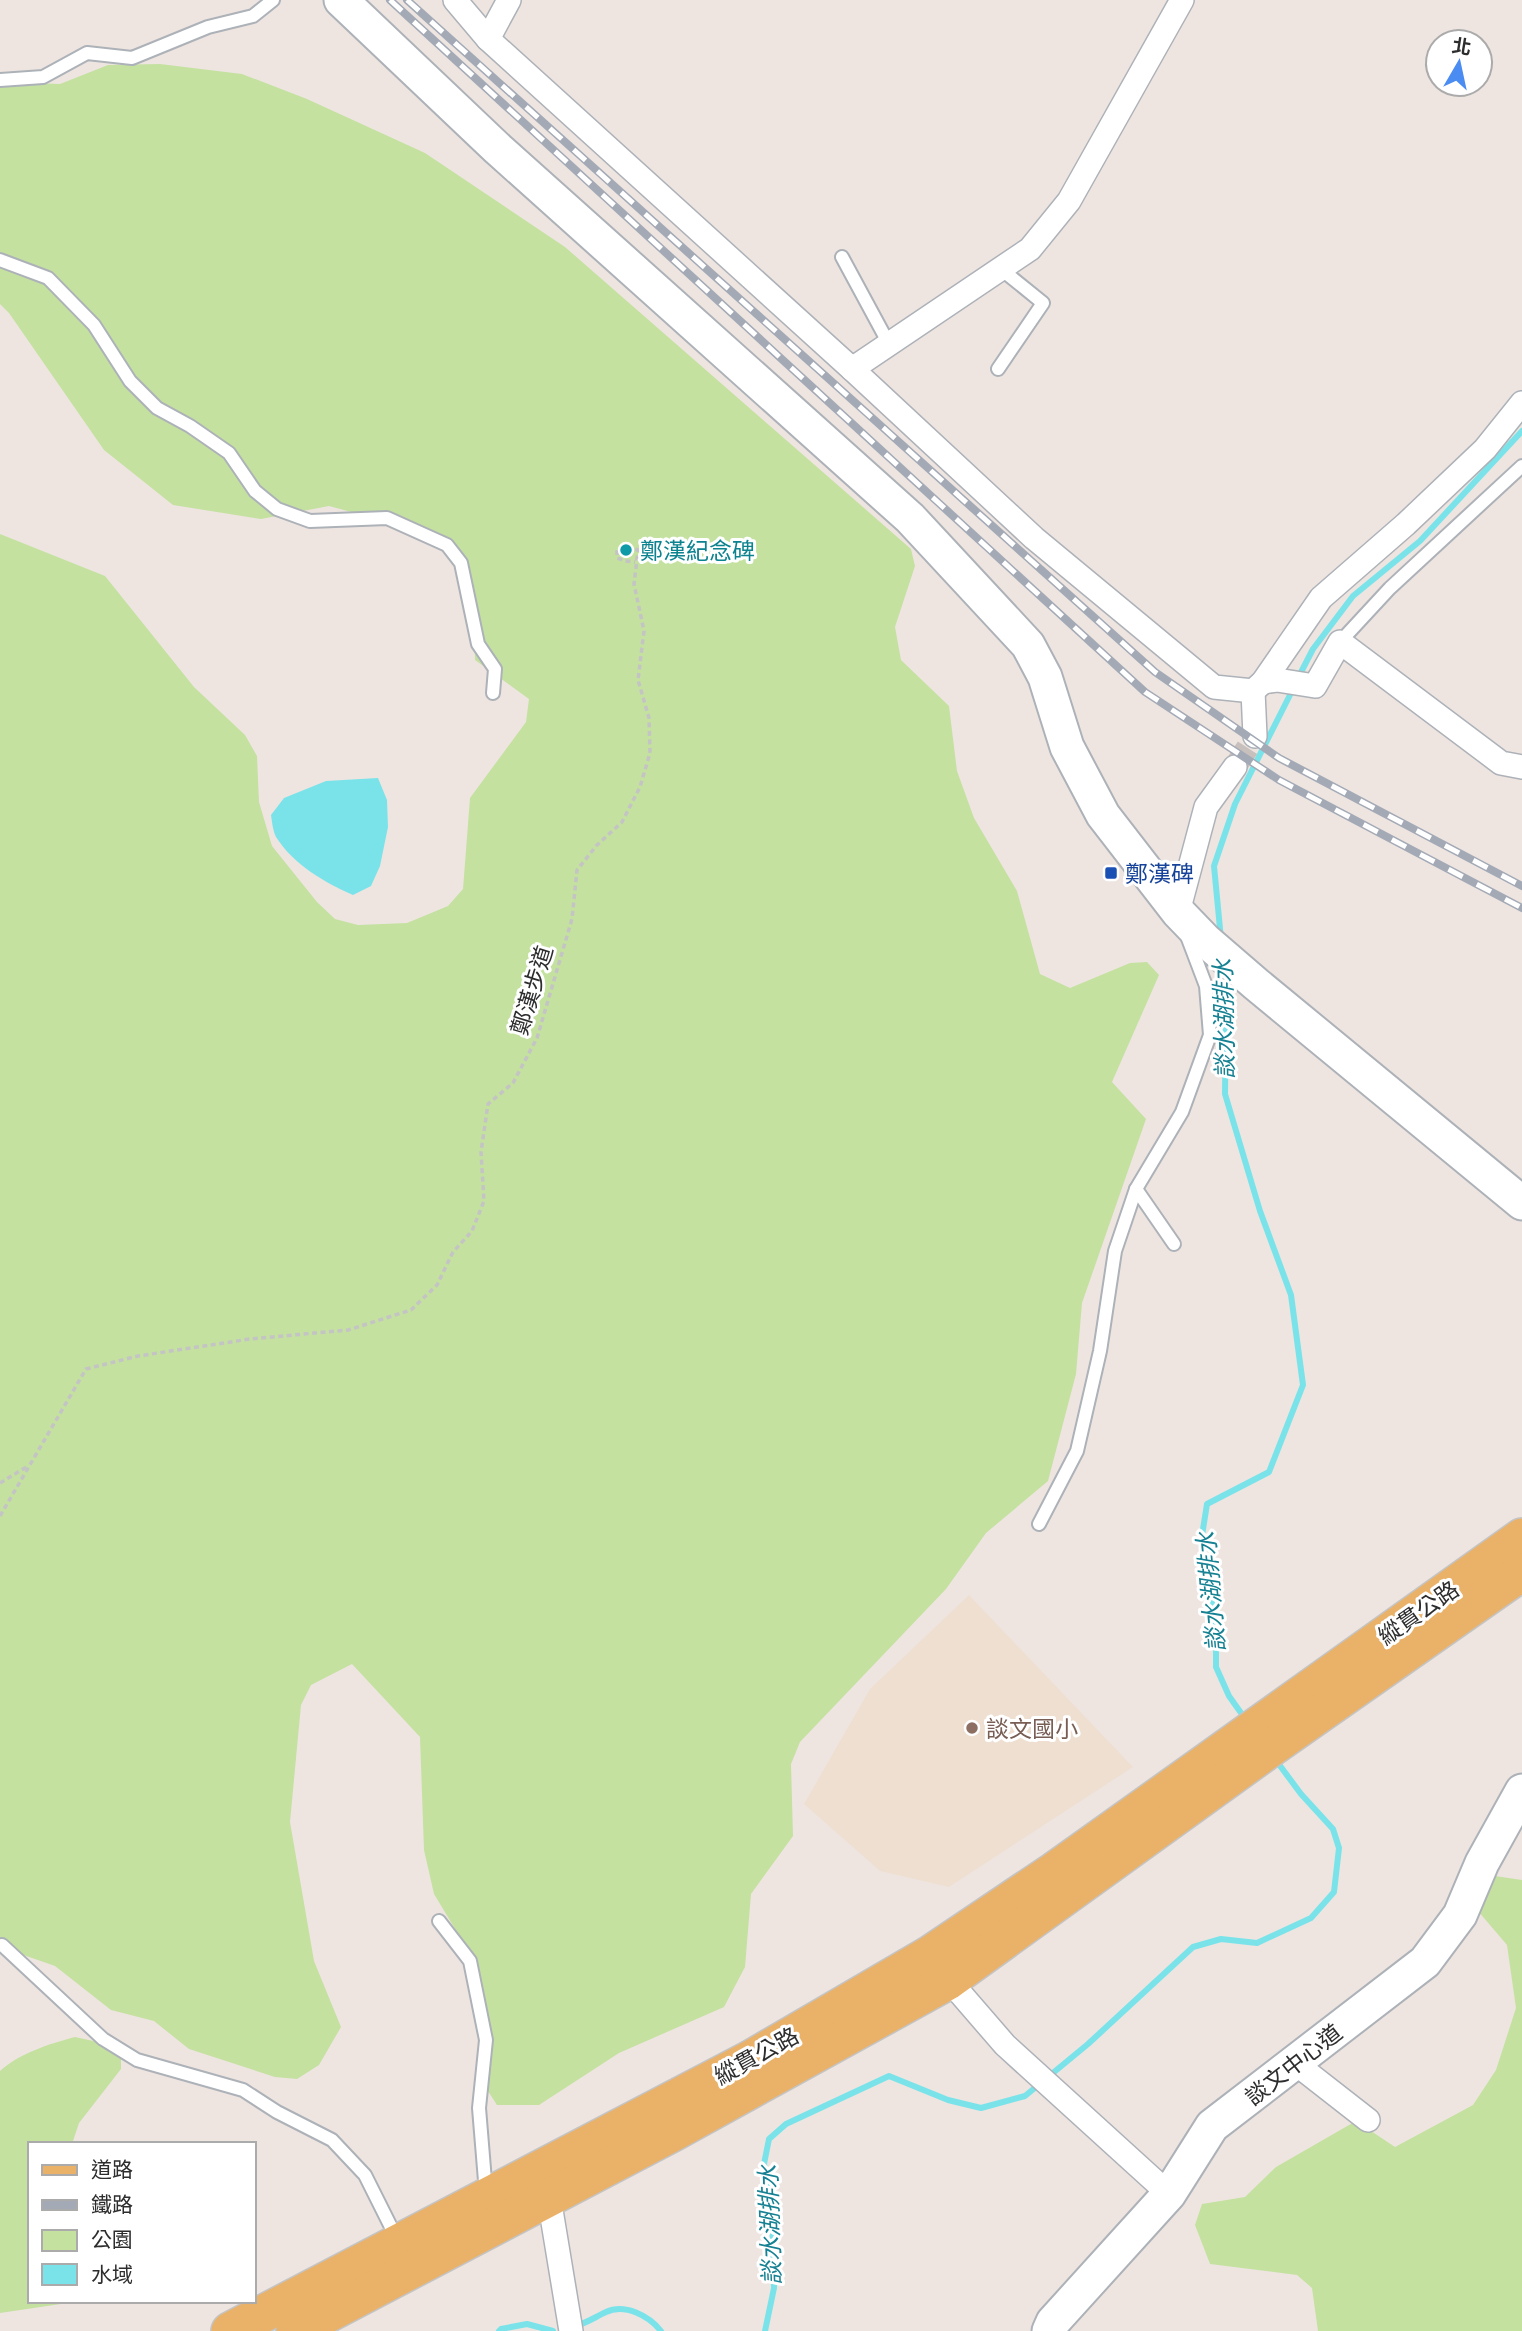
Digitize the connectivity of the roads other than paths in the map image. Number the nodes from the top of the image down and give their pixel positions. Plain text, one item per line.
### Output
1 (273, 0) edge
2 (341, 0) edge
3 (455, 0) edge
4 (509, 0) edge
5 (1182, 0) edge
6 (488, 39) junction
7 (0, 80) edge
8 (842, 257) dead end
9 (0, 260) edge
10 (1001, 269) junction
11 (889, 344) junction
12 (852, 369) junction
13 (998, 369) dead end
14 (1522, 403) edge
15 (1522, 466) edge
16 (1340, 642) junction
17 (1264, 685) junction
18 (494, 693) dead end
19 (1255, 736) tunnel mouth
20 (1235, 767) tunnel mouth
21 (1522, 767) edge
22 (1178, 912) junction
23 (1136, 1189) junction
24 (1522, 1203) edge
25 (1174, 1244) dead end
26 (1039, 1524) dead end
27 (1522, 1537) edge
28 (1522, 1572) edge
29 (1321, 1697) junction
30 (1518, 1810) edge
31 (439, 1921) dead end
32 (2, 1945) dead end
33 (939, 1968) junction
34 (1295, 2063) junction
35 (1368, 2120) dead end
36 (541, 2185) junction
37 (1169, 2194) junction
38 (486, 2196) junction
39 (399, 2242) junction
40 (570, 2323) edge
41 (230, 2331) edge
42 (295, 2331) edge
43 (1049, 2331) edge

1 - 7 lane
2 - 22 street
3 - 6 street
4 - 6 street
5 - 10 street
6 - 12 street
8 - 11 lane
9 - 18 lane
10 - 11 street
10 - 13 lane
11 - 12 street
12 - 17 street
14 - 17 street
15 - 16 lane
16 - 17 street
16 - 21 street
17 - 19 street
20 - 22 street
22 - 23 lane
22 - 24 street
23 - 25 lane
23 - 26 lane
27 - 29 main road, 縱貫公路
28 - 29 main road, 縱貫公路
29 - 33 main road, 縱貫公路
30 - 34 street, 談文中心道
31 - 38 lane
32 - 39 lane
33 - 36 main road, 縱貫公路
33 - 37 street
34 - 35 street
34 - 37 street, 談文中心道
36 - 38 main road, 縱貫公路
36 - 40 street
36 - 42 main road, 縱貫公路
37 - 43 street, 談文中心道
38 - 39 main road, 縱貫公路
39 - 41 main road, 縱貫公路

